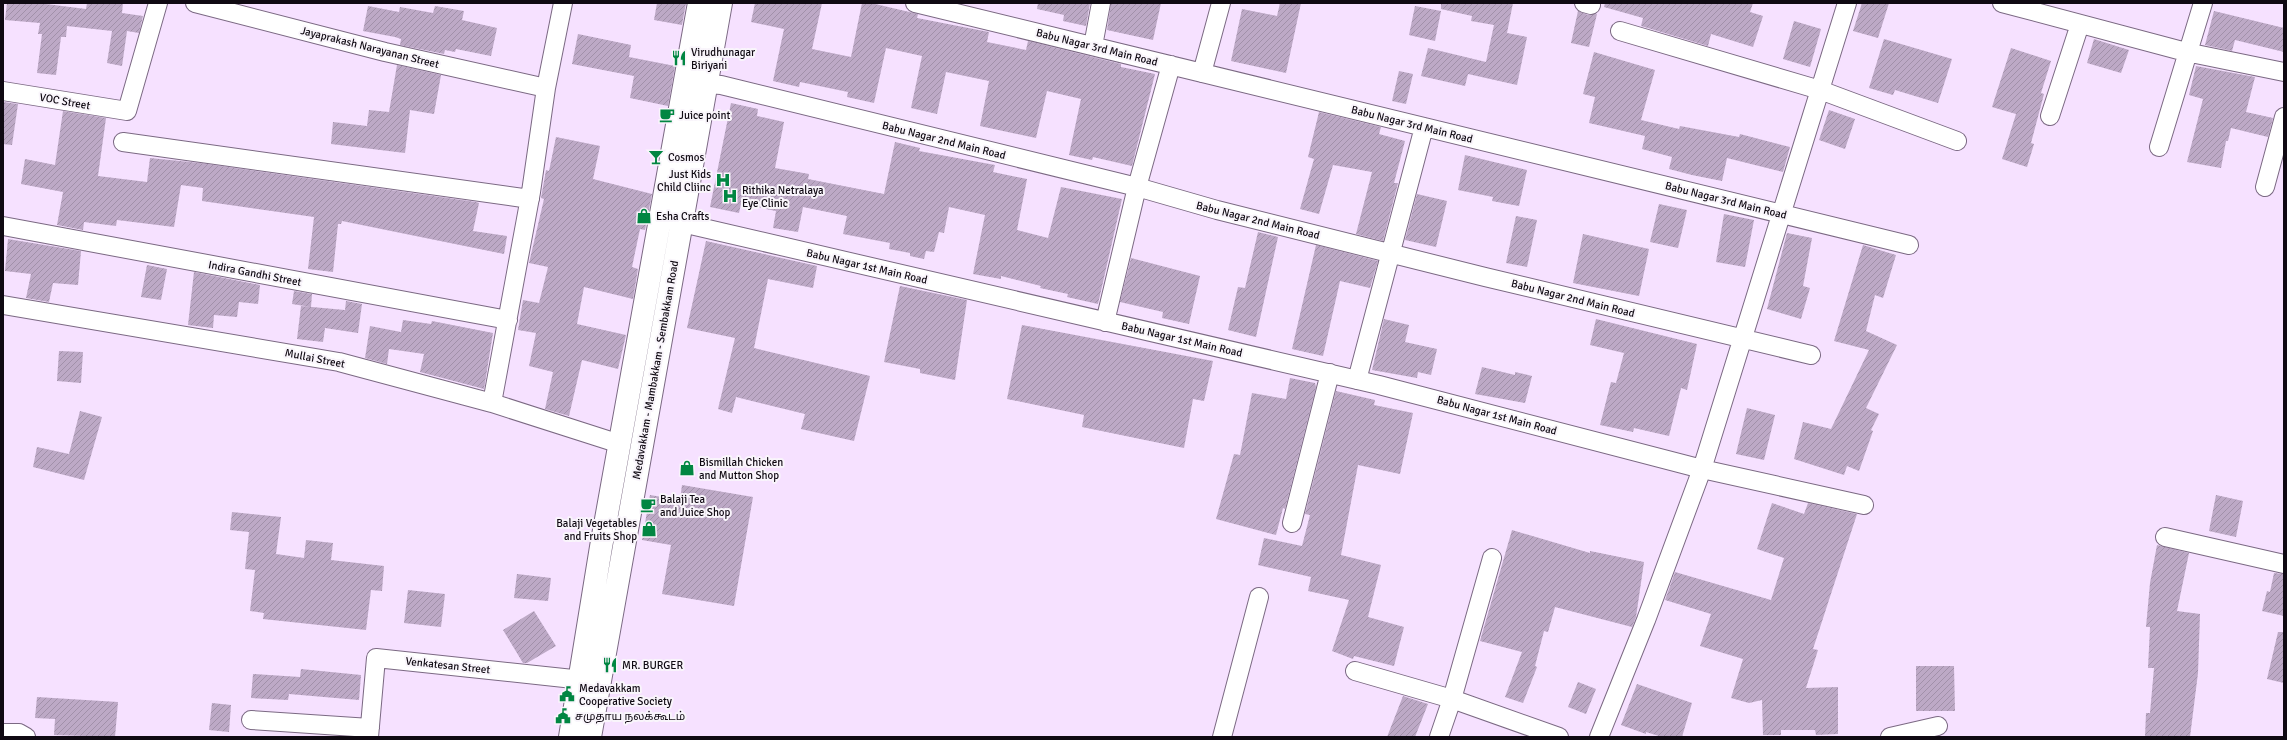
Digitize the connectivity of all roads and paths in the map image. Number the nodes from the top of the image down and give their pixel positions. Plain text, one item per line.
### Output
1 (158, 3) edge
2 (195, 3) edge
3 (564, 3) edge
4 (699, 3) edge
5 (721, 3) edge
6 (915, 3) edge
7 (1101, 3) edge
8 (1221, 3) edge
9 (1847, 3) edge
10 (2002, 3) edge
11 (2203, 3) edge
12 (2080, 24) junction
13 (1620, 31) dead end
14 (1093, 46) junction
15 (2186, 52) junction
16 (1171, 65) junction
17 (2284, 72) edge
18 (1202, 73) junction
19 (706, 84) junction
20 (546, 88) junction
21 (1820, 90) junction
22 (3, 91) edge
23 (2050, 116) dead end
24 (2284, 117) edge
25 (1424, 127) junction
26 (1957, 141) dead end
27 (123, 142) dead end
28 (2159, 148) dead end
29 (1137, 187) junction
30 (2265, 187) dead end
31 (530, 199) junction
32 (1781, 214) junction
33 (671, 220) junction
34 (3, 226) edge
35 (1909, 245) dead end
36 (1390, 253) junction
37 (3, 305) edge
38 (508, 320) junction
39 (1105, 322) junction
40 (1742, 340) junction
41 (1811, 355) dead end
42 (1330, 373) junction
43 (1357, 380) junction
44 (492, 403) junction
45 (620, 444) junction
46 (1702, 469) junction
47 (1864, 505) dead end
48 (1292, 522) dead end
49 (2165, 537) dead end
50 (1492, 558) dead end
51 (2284, 564) edge
52 (1259, 597) dead end
53 (1355, 671) dead end
54 (589, 680) junction
55 (1452, 699) junction
56 (251, 720) dead end
57 (1938, 726) dead end
58 (3, 733) edge
59 (369, 733) edge
60 (26, 737) edge
61 (570, 737) edge
62 (590, 737) edge
63 (1222, 737) edge
64 (1440, 737) edge
65 (1559, 737) edge
66 (1599, 737) edge
67 (1890, 737) edge

1 - 22 street, VOC Street
2 - 20 street, Jayaprakash Narayanan Street
3 - 20 street
4 - 33 main road, Medavakkam - Mambakkam - Sembakkam Road
5 - 19 main road, Medavakkam - Mambakkam - Sembakkam Road
6 - 14 street, Babu Nagar 3rd Main Road
7 - 14 street
8 - 18 street
9 - 21 street
10 - 12 street
11 - 15 street
12 - 15 street
12 - 23 street
13 - 21 street
14 - 16 street, Babu Nagar 3rd Main Road
15 - 17 street
15 - 28 street
16 - 18 street, Babu Nagar 3rd Main Road
16 - 29 street
18 - 25 street, Babu Nagar 3rd Main Road
19 - 29 street, Babu Nagar 2nd Main Road
19 - 33 main road, Medavakkam - Mambakkam - Sembakkam Road
20 - 31 street
21 - 26 street
21 - 32 street
24 - 30 street
25 - 32 street, Babu Nagar 3rd Main Road
25 - 36 street
27 - 31 street
29 - 36 street, Babu Nagar 2nd Main Road
29 - 39 street
31 - 38 street
32 - 35 street, Babu Nagar 3rd Main Road
32 - 40 street
33 - 39 street, Babu Nagar 1st Main Road
33 - 45 main road, Medavakkam - Mambakkam - Sembakkam Road
33 - 54 main road, Medavakkam - Mambakkam - Sembakkam Road
34 - 38 street, Indira Gandhi Street
36 - 40 street, Babu Nagar 2nd Main Road
36 - 43 street
37 - 44 street, Mullai Street
38 - 44 street
39 - 42 street, Babu Nagar 1st Main Road
40 - 41 street, Babu Nagar 2nd Main Road
40 - 46 street
42 - 43 street, Babu Nagar 1st Main Road
42 - 48 street
43 - 46 street, Babu Nagar 1st Main Road
44 - 45 street, Mullai Street
45 - 54 main road, Medavakkam - Mambakkam - Sembakkam Road
46 - 47 street, Babu Nagar 1st Main Road
46 - 66 street
49 - 51 street
50 - 55 street
52 - 63 street
53 - 55 street
54 - 59 street, Venkatesan Street
54 - 61 main road, Medavakkam - Mambakkam - Sembakkam Road
54 - 62 main road, Medavakkam - Mambakkam - Sembakkam Road
55 - 64 street
55 - 65 street
56 - 59 street
57 - 67 street
58 - 60 street

